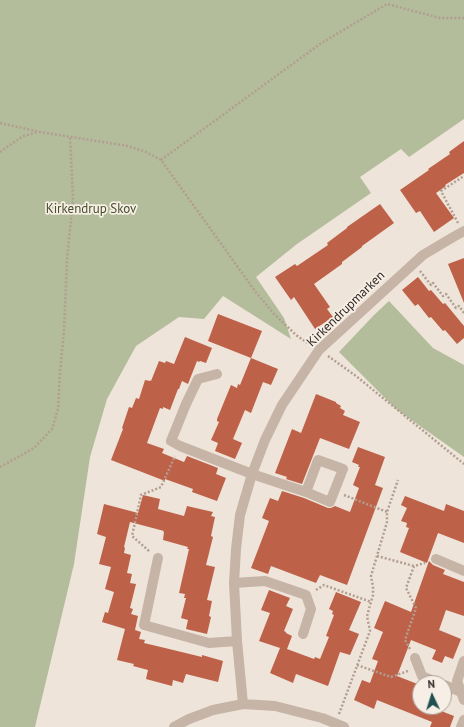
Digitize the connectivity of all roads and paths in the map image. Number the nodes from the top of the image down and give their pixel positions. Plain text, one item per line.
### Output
1 (464, 18) edge
2 (0, 123) edge
3 (40, 132) junction
4 (70, 136) junction
5 (0, 152) edge
6 (161, 160) junction
7 (464, 176) edge
8 (463, 232) edge
9 (413, 263) junction
10 (464, 313) edge
11 (319, 350) junction
12 (217, 374) dead end
13 (180, 446) junction
14 (464, 464) edge
15 (0, 467) edge
16 (252, 474) junction
17 (398, 480) dead end
18 (306, 492) junction
19 (334, 492) junction
20 (387, 512) junction
21 (377, 556) junction
22 (158, 558) joint
23 (436, 559) joint
24 (414, 566) junction
25 (464, 571) edge
26 (234, 582) junction
27 (306, 596) junction
28 (371, 602) junction
29 (303, 634) dead end
30 (237, 641) junction
31 (464, 661) edge
32 (417, 663) junction
33 (357, 665) junction
34 (422, 675) edge
35 (452, 689) edge
36 (463, 695) edge
37 (243, 704) junction
38 (464, 720) edge
39 (340, 725) edge
40 (174, 727) edge
41 (461, 727) edge

1 - 6 path
2 - 3 path
3 - 4 path
3 - 5 path
4 - 6 path
4 - 15 path
6 - 11 path
7 - 8 path
8 - 9 street, Kirkendrupmarken
9 - 10 path
9 - 11 street, Kirkendrupmarken
11 - 14 path
11 - 16 street, Kirkendrupmarken
12 - 13 street
13 - 16 street
13 - 22 path
16 - 18 street
16 - 26 street, Kirkendrupmarken
17 - 20 path
18 - 19 street
18 - 19 street
19 - 20 path
20 - 21 path
21 - 24 path
21 - 28 path
22 - 30 street
23 - 24 path
23 - 25 street
24 - 32 path
26 - 27 street
26 - 30 street, Kirkendrupmarken
27 - 28 path
27 - 29 street
28 - 33 path
30 - 37 street, Kirkendrupmarken
31 - 36 street
32 - 33 path
32 - 34 street
33 - 39 path
35 - 36 street
37 - 39 street
37 - 40 street
38 - 41 street

